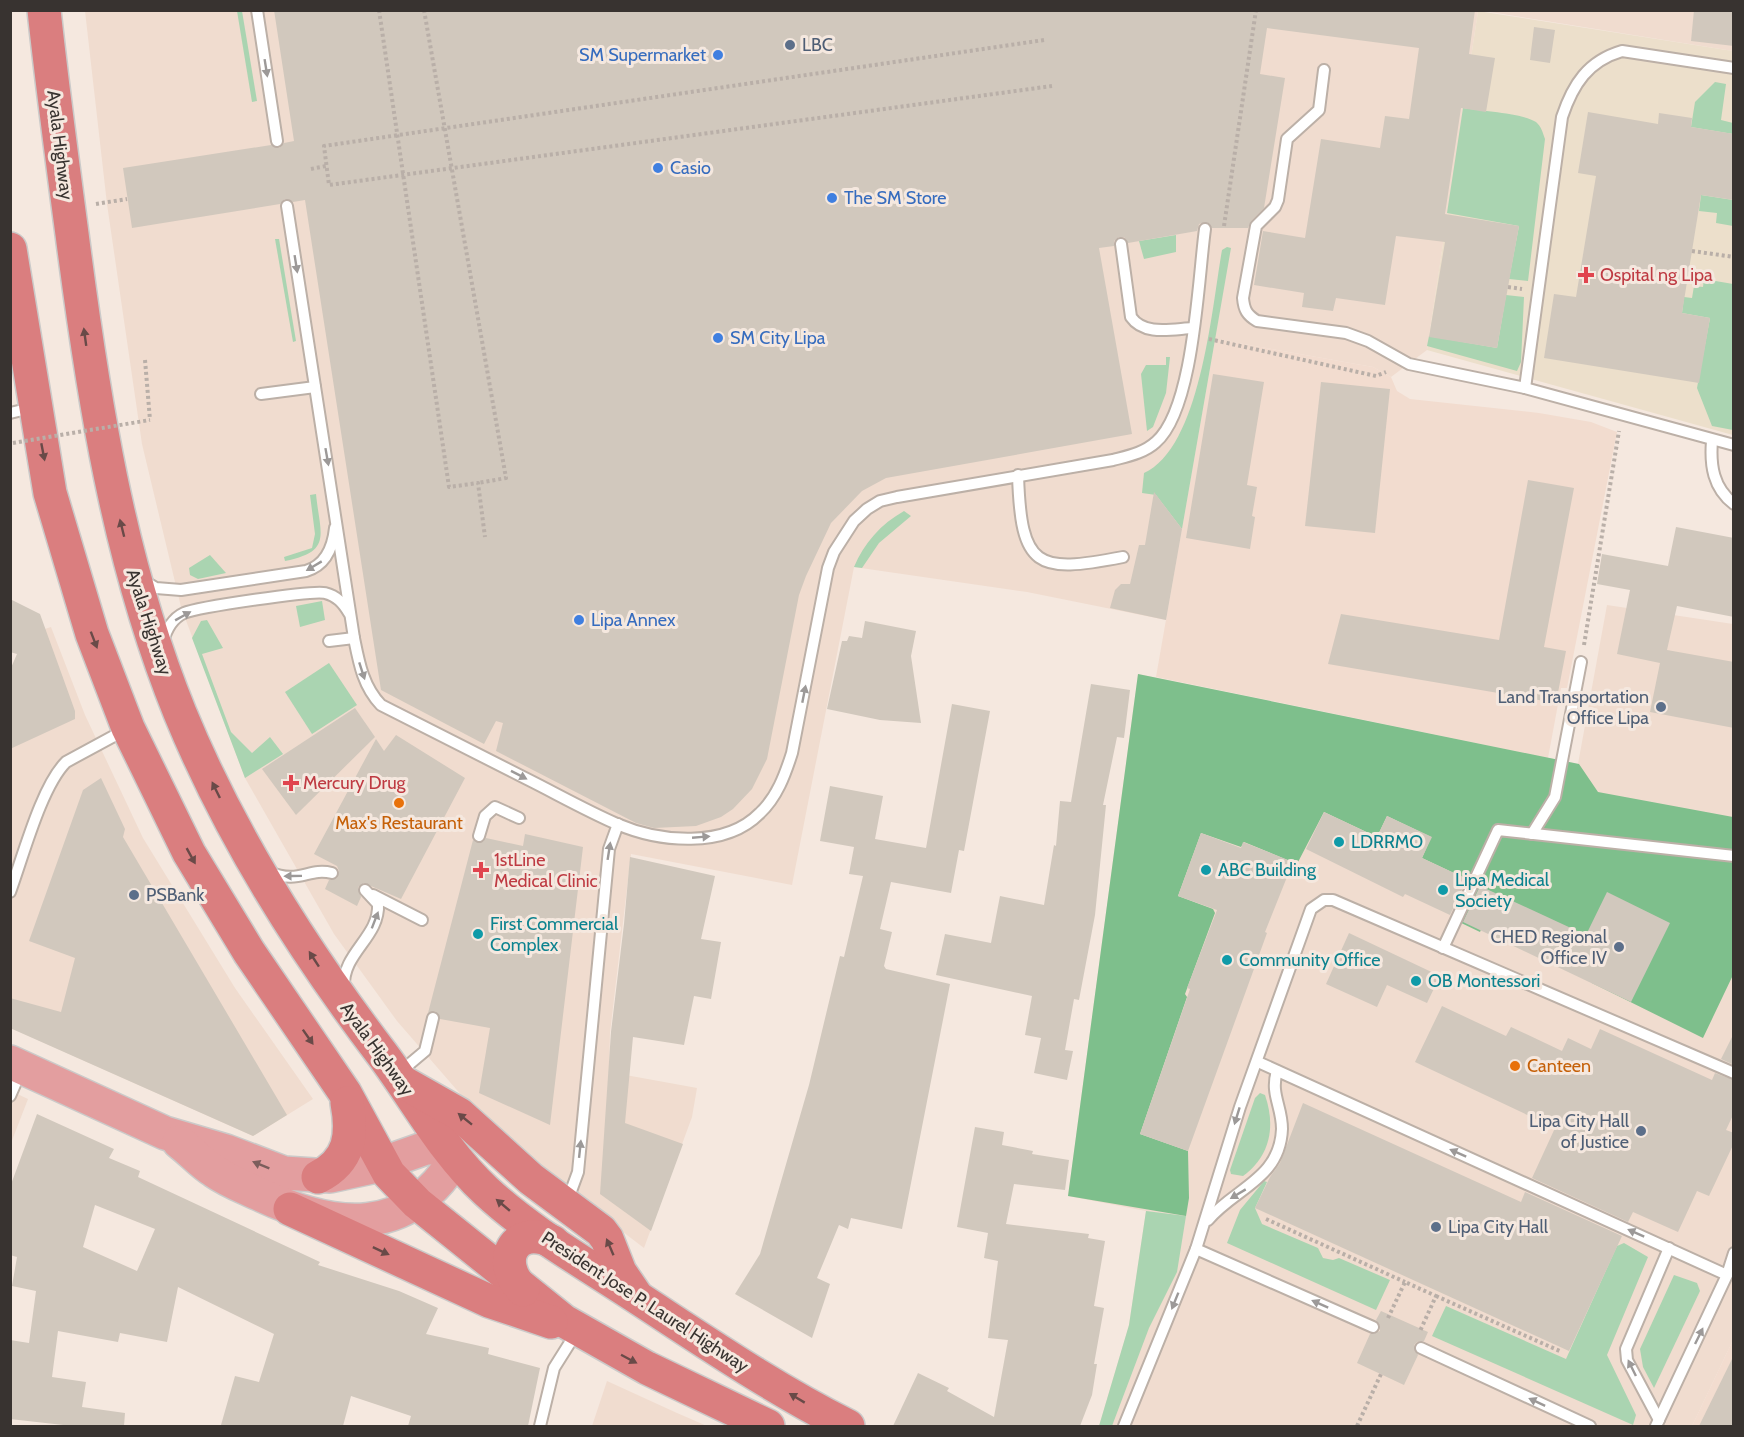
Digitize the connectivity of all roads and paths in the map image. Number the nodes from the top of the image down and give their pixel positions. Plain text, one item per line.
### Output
1 (45, 10) edge
2 (257, 10) edge
3 (379, 10) edge
4 (424, 10) edge
5 (1256, 10) edge
6 (1044, 40) dead end
7 (1734, 68) edge
8 (1324, 70) dead end
9 (1052, 86) dead end
10 (445, 128) junction
11 (1238, 130) dead end
12 (397, 135) junction
13 (277, 141) dead end
14 (326, 166) junction
15 (452, 168) junction
16 (311, 169) dead end
17 (402, 174) junction
18 (287, 206) dead end
19 (1204, 230) dead end
20 (1121, 244) dead end
21 (10, 249) edge
22 (1692, 251) dead end
23 (1734, 257) edge
24 (15, 311) edge
25 (1193, 328) junction
26 (1207, 338) dead end
27 (145, 360) dead end
28 (1409, 364) junction
29 (315, 387) junction
30 (1524, 388) junction
31 (261, 394) dead end
32 (22, 410) edge
33 (1622, 415) junction
34 (1712, 441) junction
35 (13, 443) dead end
36 (1734, 445) edge
37 (1018, 475) junction
38 (478, 483) junction
39 (1734, 504) edge
40 (337, 516) junction
41 (486, 537) dead end
42 (1123, 557) dead end
43 (132, 569) junction
44 (350, 614) junction
45 (354, 638) junction
46 (329, 641) dead end
47 (1581, 662) joint
48 (163, 666) junction
49 (128, 728) junction
50 (519, 818) dead end
51 (618, 824) junction
52 (1532, 834) junction
53 (479, 836) dead end
54 (1734, 856) edge
55 (255, 863) junction
56 (332, 873) dead end
57 (10, 892) edge
58 (422, 920) dead end
59 (1443, 948) junction
60 (350, 1011) junction
61 (433, 1018) dead end
62 (1258, 1062) junction
63 (1277, 1071) junction
64 (1734, 1073) edge
65 (397, 1074) junction
66 (14, 1075) edge
67 (345, 1093) junction
68 (165, 1133) junction
69 (453, 1156) junction
70 (383, 1164) junction
71 (318, 1177) junction
72 (417, 1203) junction
73 (565, 1205) junction
74 (290, 1209) junction
75 (1266, 1219) dead end
76 (1204, 1224) junction
77 (553, 1242) junction
78 (1669, 1248) junction
79 (1196, 1249) junction
80 (1734, 1254) edge
81 (1728, 1275) junction
82 (1405, 1282) junction
83 (523, 1290) junction
84 (1436, 1296) junction
85 (638, 1298) junction
86 (1386, 1324) dead end
87 (1373, 1327) dead end
88 (578, 1331) junction
89 (1419, 1343) joint
90 (1562, 1352) dead end
91 (1381, 1374) dead end
92 (1657, 1423) edge
93 (540, 1426) edge
94 (768, 1426) edge
95 (848, 1426) edge
96 (1124, 1426) edge
97 (1357, 1426) edge
98 (1590, 1426) edge

43 -> 1 highway, Ayala Highway
2 -> 13 lane
3 - 12 path
4 - 10 path
5 - 11 path
6 - 10 path
7 - 30 lane
8 - 28 lane
9 - 15 path
10 - 12 path
10 - 15 path
12 - 14 path
12 - 17 path
14 - 16 path
14 - 17 path
15 - 17 path
15 - 38 path
17 - 38 path
18 -> 29 lane
19 - 25 lane
20 - 25 lane
21 - 24 highway
22 - 23 path
24 - 32 highway
25 - 37 lane
26 - 28 path
27 - 35 path, bridge
28 - 30 lane
29 - 31 lane
29 -> 40 lane
30 - 33 lane
32 -> 49 highway
33 - 34 lane
33 - 47 path
34 - 36 lane
34 - 39 lane
37 - 42 lane
51 -> 37 lane
38 - 41 path
40 -> 43 lane
40 - 44 lane
43 - 48 highway, Ayala Highway
44 - 45 lane
48 -> 44 lane
45 - 46 lane
45 -> 51 lane
47 - 52 lane
55 -> 48 highway, Ayala Highway
49 - 57 lane
49 -> 67 highway
50 - 53 lane
73 -> 51 lane
52 - 54 lane
52 - 59 lane
56 -> 55 lane
60 -> 55 highway, Ayala Highway
60 -> 58 lane
59 - 62 lane
59 - 64 lane
60 - 65 highway, Ayala Highway
61 - 65 lane
62 - 63 lane
62 -> 76 lane
63 -> 76 lane
78 -> 63 lane
65 - 69 highway, Ayala Highway
73 -> 65 highway
66 - 68 main road
67 - 70 highway
67 - 71 highway
71 -> 68 main road
68 - 74 main road
69 - 70 main road
69 - 72 main road
77 -> 69 highway, President Jose P. Laurel Highway
70 - 71 main road
70 - 72 highway
72 - 74 main road
72 - 83 highway
85 -> 73 highway
74 -> 88 highway
75 - 82 path
76 - 79 lane
77 - 83 highway
77 - 85 highway, President Jose P. Laurel Highway
78 - 81 lane
92 -> 78 lane
87 -> 79 lane
79 -> 96 lane
80 - 81 lane
92 -> 81 lane
82 - 84 path
82 - 86 path
83 - 88 highway
84 - 89 path
84 - 90 path
95 -> 85 highway, President Jose P. Laurel Highway
88 - 93 lane
88 -> 94 highway
98 -> 89 lane
91 - 97 path

